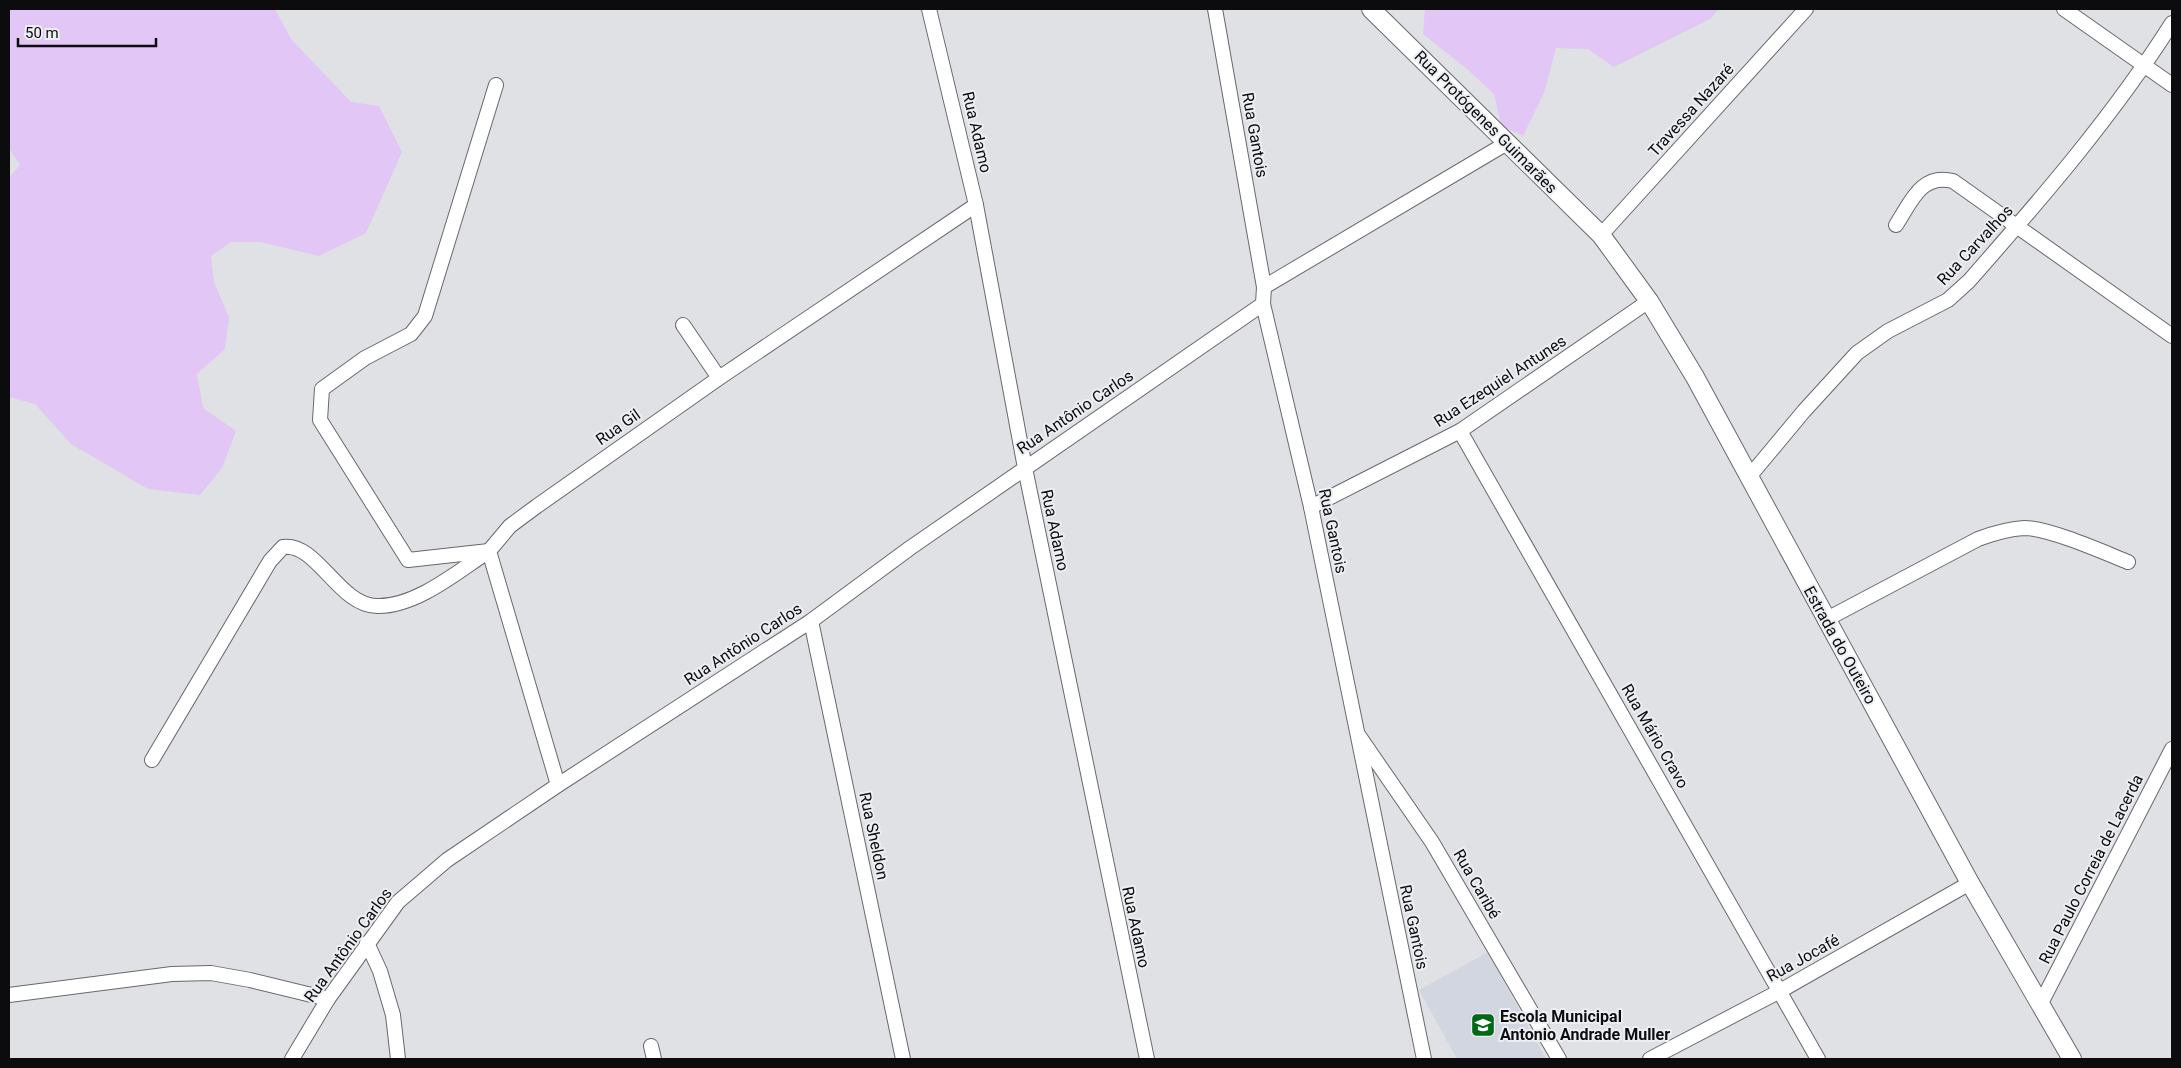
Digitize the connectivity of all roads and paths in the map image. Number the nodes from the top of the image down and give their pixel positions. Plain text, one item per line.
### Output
1 (928, 9) edge
2 (1215, 9) edge
3 (1371, 9) edge
4 (1806, 9) edge
5 (2064, 9) edge
6 (2172, 23) edge
7 (2145, 66) junction
8 (496, 84) dead end
9 (2172, 85) edge
10 (1506, 143) junction
11 (976, 205) junction
12 (1896, 225) dead end
13 (2018, 226) junction
14 (1601, 235) junction
15 (1264, 287) junction
16 (1649, 302) junction
17 (1263, 304) junction
18 (683, 325) dead end
19 (2172, 336) edge
20 (719, 378) junction
21 (1460, 431) junction
22 (1025, 468) junction
23 (1749, 477) junction
24 (1311, 507) junction
25 (489, 551) junction
26 (2128, 562) dead end
27 (1825, 620) junction
28 (811, 621) junction
29 (1356, 731) junction
30 (2172, 749) edge
31 (152, 760) dead end
32 (558, 785) junction
33 (1970, 883) junction
34 (367, 943) junction
35 (1780, 991) junction
36 (9, 995) edge
37 (328, 999) junction
38 (2040, 1006) junction
39 (292, 1059) edge
40 (398, 1059) edge
41 (903, 1059) edge
42 (1147, 1059) edge
43 (1424, 1059) edge
44 (1559, 1059) edge
45 (1650, 1059) edge
46 (1818, 1059) edge
47 (2072, 1059) edge

1 - 11 street, Rua Adamo
2 - 15 street, Rua Gantois
3 - 10 street, Rua Protógenes Guimarães
4 - 14 street, Travessa Nazaré
5 - 7 street
6 - 7 street, Rua Carvalhos
7 - 9 street
7 - 13 street, Rua Carvalhos
8 - 25 street
10 - 14 street, Rua Protógenes Guimarães
10 - 15 street
11 - 20 street, Rua Gil
11 - 22 street, Rua Adamo
12 - 13 street
13 - 19 street
13 - 23 street, Rua Carvalhos
14 - 16 street, Estrada do Outeiro
15 - 17 street, Rua Gantois
16 - 21 street, Rua Ezequiel Antunes
16 - 23 street, Estrada do Outeiro
17 - 22 street, Rua Antônio Carlos
17 - 24 street, Rua Gantois
18 - 20 street
20 - 25 street, Rua Gil
21 - 24 street, Rua Ezequiel Antunes
21 - 35 street, Rua Mário Cravo
22 - 28 street, Rua Antônio Carlos
22 - 42 street, Rua Adamo
23 - 27 street, Estrada do Outeiro
24 - 29 street, Rua Gantois
25 - 31 street, Rua Gil
25 - 32 street
26 - 27 street
27 - 33 street, Estrada do Outeiro
28 - 32 street, Rua Antônio Carlos
28 - 41 street, Rua Sheldon
29 - 43 street, Rua Gantois
29 - 44 street, Rua Caribé
30 - 38 street, Rua Paulo Correia de Lacerda
32 - 34 street, Rua Antônio Carlos
33 - 35 street, Rua Jocafé
33 - 38 street, Estrada do Outeiro
34 - 37 street, Rua Antônio Carlos
34 - 40 street
35 - 45 street, Rua Jocafé
35 - 46 street, Rua Mário Cravo
36 - 37 street
37 - 39 street, Rua Antônio Carlos
38 - 47 street, Estrada do Outeiro

